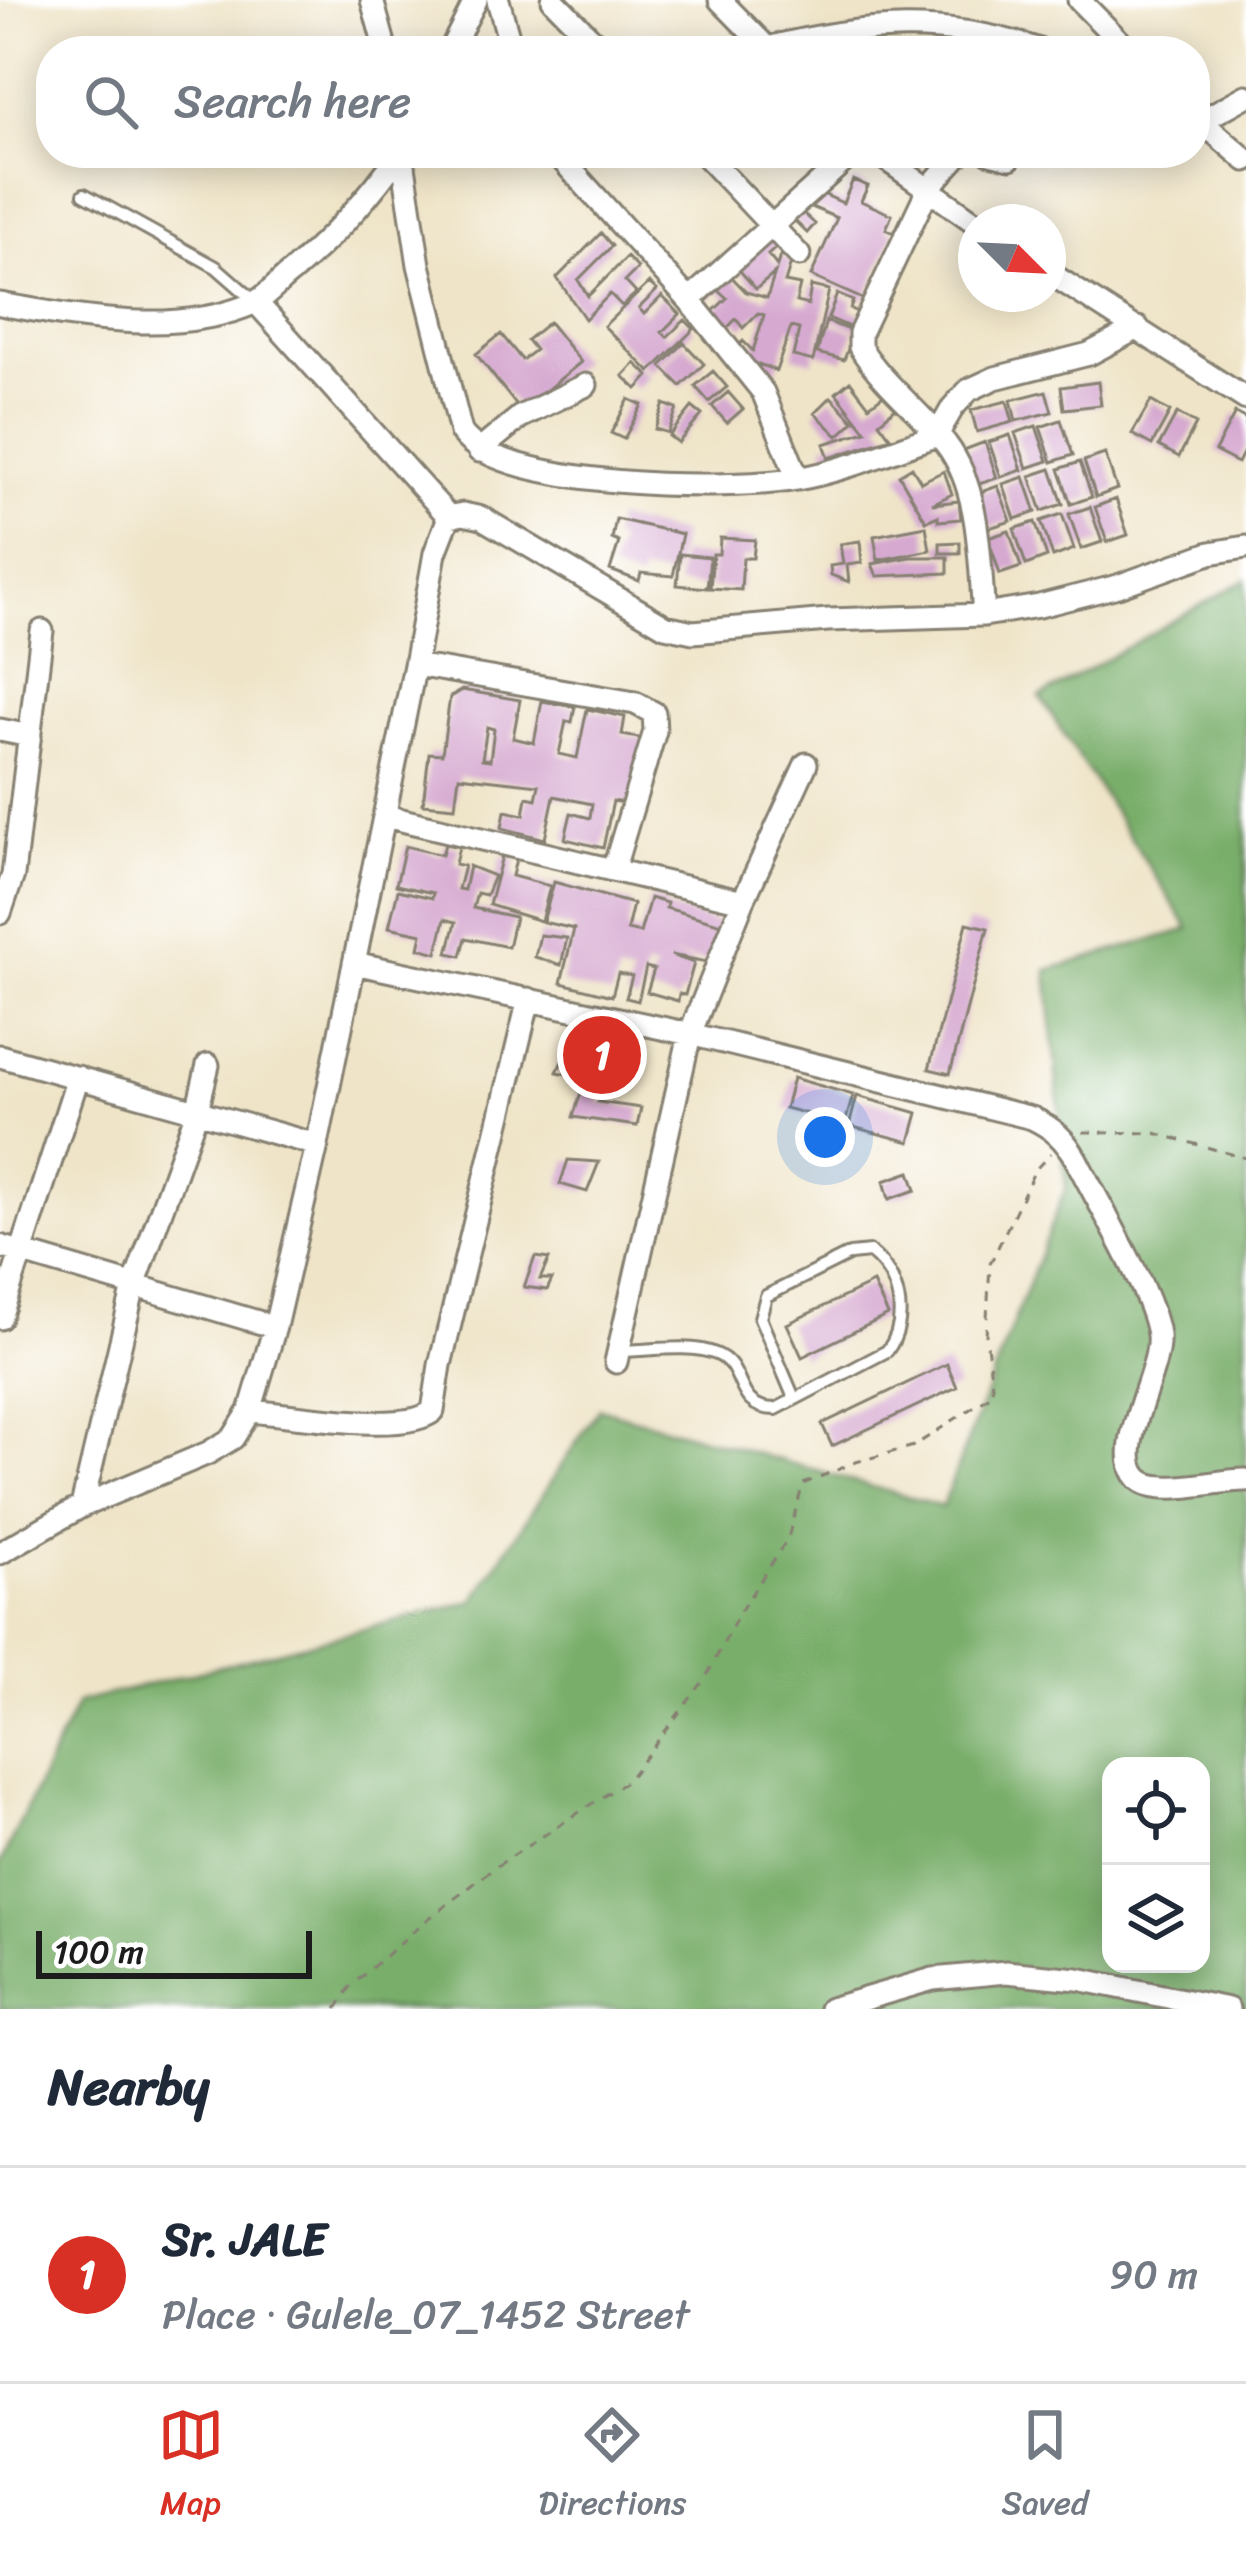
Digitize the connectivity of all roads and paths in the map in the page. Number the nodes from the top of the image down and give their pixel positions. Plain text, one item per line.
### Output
1 (372, 0) edge
2 (476, 0) edge
3 (498, 0) edge
4 (553, 0) edge
5 (719, 0) edge
6 (1079, 0) edge
7 (382, 36) edge
8 (458, 36) edge
9 (508, 36) edge
10 (588, 36) edge
11 (756, 36) edge
12 (816, 36) edge
13 (990, 36) edge
14 (1114, 36) edge
15 (1246, 96) edge
16 (1210, 113) edge
17 (1210, 129) edge
18 (1246, 160) edge
19 (390, 168) edge
20 (403, 168) edge
21 (570, 168) edge
22 (718, 168) edge
23 (837, 168) edge
24 (898, 168) edge
25 (947, 168) edge
26 (928, 189) junction
27 (84, 194) dead end
28 (958, 211) edge
29 (772, 224) junction
30 (799, 255) dead end
31 (1066, 283) edge
32 (689, 300) junction
33 (256, 302) junction
34 (0, 304) edge
35 (1138, 328) junction
36 (586, 386) dead end
37 (1246, 399) edge
38 (938, 434) junction
39 (479, 451) junction
40 (797, 479) junction
41 (449, 518) junction
42 (1246, 547) edge
43 (984, 615) junction
44 (42, 631) dead end
45 (416, 665) junction
46 (0, 730) edge
47 (30, 736) junction
48 (806, 764) dead end
49 (385, 816) junction
50 (614, 868) junction
51 (7, 874) edge
52 (743, 901) junction
53 (0, 913) edge
54 (354, 963) junction
55 (529, 999) junction
56 (690, 1034) junction
57 (0, 1056) edge
58 (208, 1065) dead end
59 (78, 1077) junction
60 (196, 1112) junction
61 (1065, 1139) junction
62 (316, 1145) junction
63 (1246, 1158) edge
64 (9, 1248) edge
65 (134, 1286) junction
66 (0, 1318) edge
67 (274, 1327) junction
68 (617, 1356) joint
69 (794, 1398) junction
70 (250, 1412) junction
71 (1246, 1480) edge
72 (82, 1506) junction
73 (0, 1553) edge
74 (338, 2009) edge
75 (830, 2009) edge
76 (1228, 2009) edge

1 - 7 street
2 - 8 street
3 - 9 street
4 - 10 street
5 - 11 street
6 - 14 street
12 - 13 street
15 - 16 street
17 - 18 street
19 - 33 street
20 - 39 street
21 - 32 street
22 - 29 street
23 - 29 street
24 - 26 street
25 - 26 street
26 - 28 street
26 - 38 street
27 - 33 lane
29 - 30 street
29 - 32 street
31 - 35 street
32 - 40 street
33 - 34 street
33 - 41 street
35 - 37 street
35 - 38 street
36 - 39 street
38 - 40 street
38 - 43 street
39 - 40 street
41 - 43 street
41 - 45 street
42 - 43 street
44 - 47 street
45 - 49 street
45 - 50 street
46 - 47 street
47 - 51 street
48 - 52 street
49 - 50 street
49 - 54 street
50 - 52 street
51 - 53 street
52 - 56 street
54 - 55 street
54 - 62 street
55 - 56 street
55 - 70 street
56 - 61 street
56 - 68 street
57 - 59 street
58 - 60 street
59 - 60 street
59 - 64 street
60 - 62 street
60 - 65 street
61 - 63 path
61 - 71 street
61 - 74 path
62 - 67 street
64 - 65 street
64 - 66 street
65 - 67 street
65 - 72 street
67 - 70 street
68 - 69 lane
69 - 69 lane
70 - 72 street
72 - 73 street
75 - 76 street

